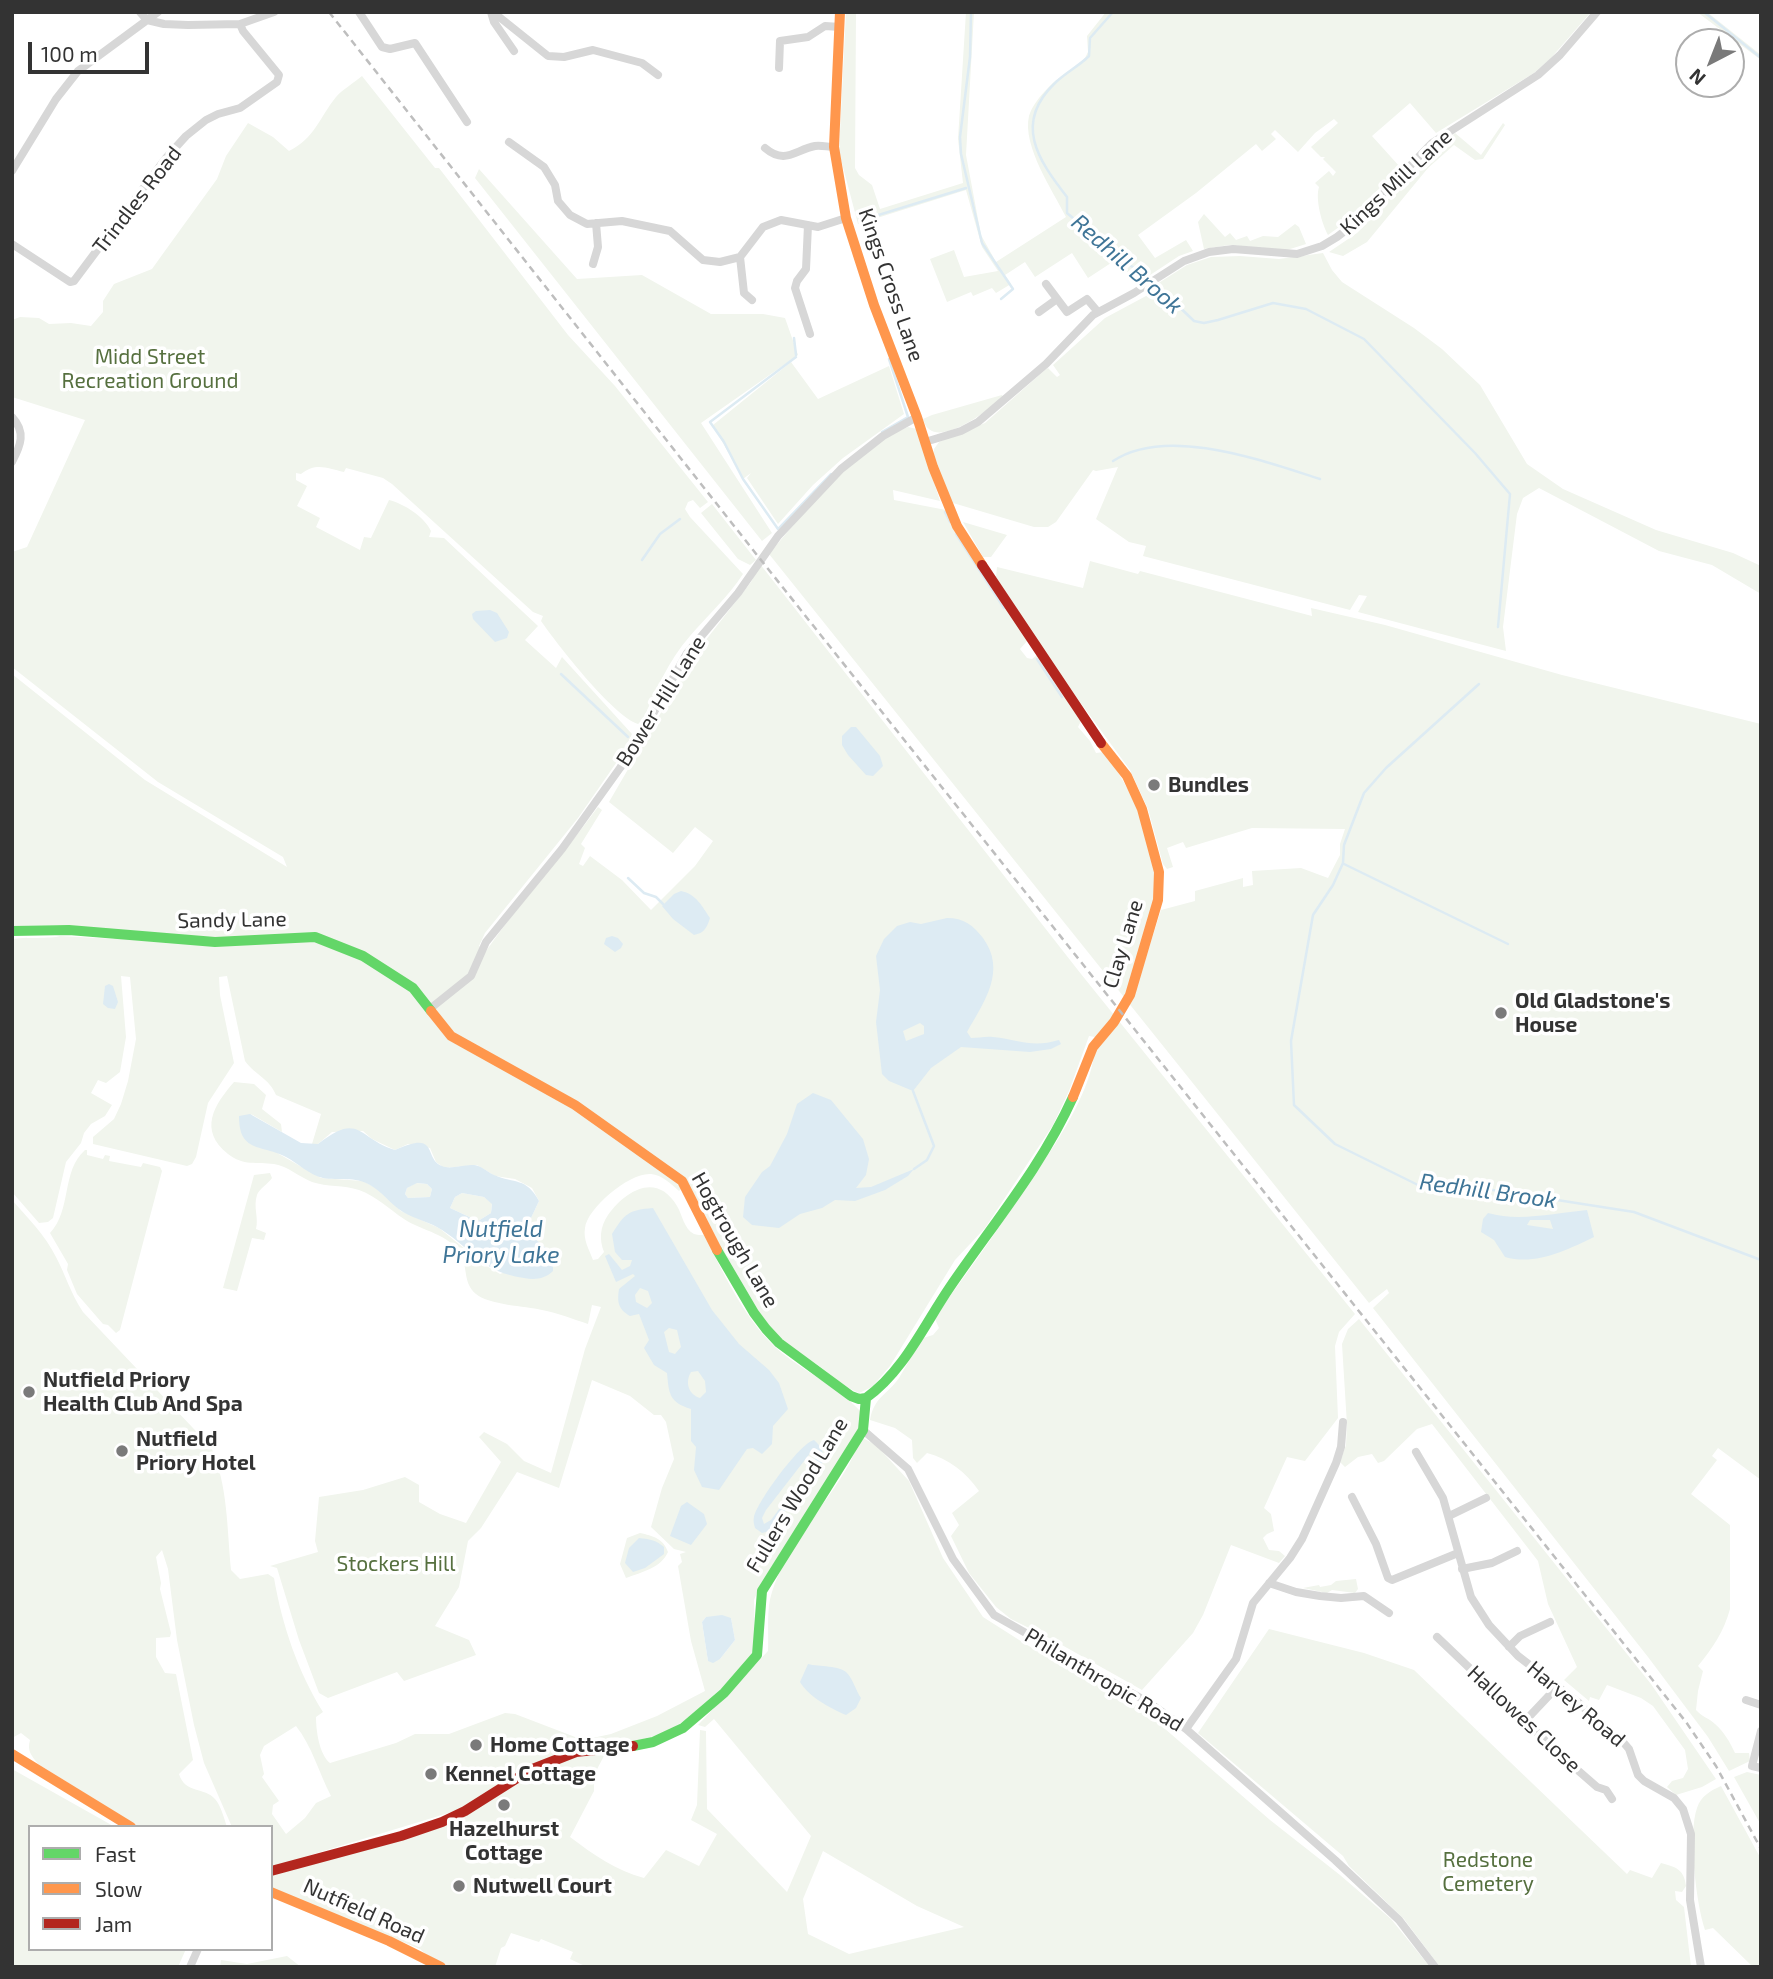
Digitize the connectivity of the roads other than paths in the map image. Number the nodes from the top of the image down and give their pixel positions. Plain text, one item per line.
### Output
1 (140, 12) edge
2 (158, 12) edge
3 (274, 12) edge
4 (359, 12) edge
5 (492, 12) edge
6 (840, 12) edge
7 (1597, 12) edge
8 (147, 20) junction
9 (240, 24) junction
10 (840, 27) junction
11 (514, 51) dead end
12 (779, 68) dead end
13 (658, 75) dead end
14 (467, 122) dead end
15 (509, 142) dead end
16 (834, 147) junction
17 (765, 148) dead end
18 (12, 171) edge
19 (846, 218) junction
20 (596, 223) junction
21 (808, 225) junction
22 (12, 244) edge
23 (740, 257) junction
24 (593, 264) dead end
25 (1046, 284) dead end
26 (1057, 299) junction
27 (751, 300) dead end
28 (1039, 312) dead end
29 (1098, 312) junction
30 (810, 334) dead end
31 (12, 417) edge
32 (917, 417) junction
33 (925, 442) junction
34 (12, 462) edge
35 (12, 931) edge
36 (431, 1008) junction
37 (866, 1398) junction
38 (1343, 1422) dead end
39 (863, 1430) junction
40 (1416, 1452) dead end
41 (1352, 1497) dead end
42 (1486, 1498) dead end
43 (1449, 1516) junction
44 (1517, 1551) dead end
45 (1458, 1553) junction
46 (1462, 1569) junction
47 (1269, 1583) junction
48 (1389, 1613) dead end
49 (1550, 1622) dead end
50 (1437, 1637) dead end
51 (1509, 1647) junction
52 (1558, 1686) junction
53 (1746, 1700) dead end
54 (1761, 1705) edge
55 (1525, 1721) junction
56 (1186, 1729) junction
57 (1761, 1731) edge
58 (12, 1754) edge
59 (1756, 1767) edge
60 (1612, 1798) dead end
61 (128, 1825) edge
62 (273, 1870) edge
63 (273, 1893) edge
64 (197, 1951) edge
65 (190, 1967) edge
66 (441, 1967) edge
67 (1435, 1967) edge
68 (1701, 1967) edge

1 - 8 street
2 - 8 street
3 - 9 street
4 - 14 street
5 - 11 street
5 - 13 street
6 - 10 street, Kings Cross Lane
7 - 29 street, Kings Mill Lane
8 - 9 street
8 - 18 street
9 - 22 street, Trindles Road
10 - 12 street
10 - 16 street, Kings Cross Lane
15 - 20 street
16 - 17 street
16 - 19 street, Kings Cross Lane
19 - 21 street
19 - 32 street, Kings Cross Lane
20 - 23 street
20 - 24 street
21 - 23 street
21 - 30 street
23 - 27 street
25 - 26 street
26 - 28 street
26 - 29 street
29 - 33 street, Kings Mill Lane
31 - 34 street
32 - 33 street, Kings Cross Lane
32 - 36 street, Bower Hill Lane
33 - 37 street, Clay Lane
35 - 36 street, Sandy Lane
36 - 37 street, Hogtrough Lane
37 - 39 street, Fullers Wood Lane
38 - 47 street
39 - 56 street, Philanthropic Road
39 - 62 street, Fullers Wood Lane
40 - 43 street, Harvey Road
41 - 45 street
42 - 43 street
43 - 45 street, Harvey Road
44 - 46 street
45 - 46 street, Harvey Road
46 - 51 street, Harvey Road
47 - 48 street
47 - 56 street
49 - 51 street
50 - 55 street, Hallowes Close
51 - 52 street, Harvey Road
52 - 55 street
52 - 68 street, Harvey Road
53 - 54 street
55 - 60 street, Hallowes Close
56 - 67 street, Philanthropic Road
57 - 59 street
58 - 61 street
63 - 66 street, Nutfield Road
64 - 65 street

